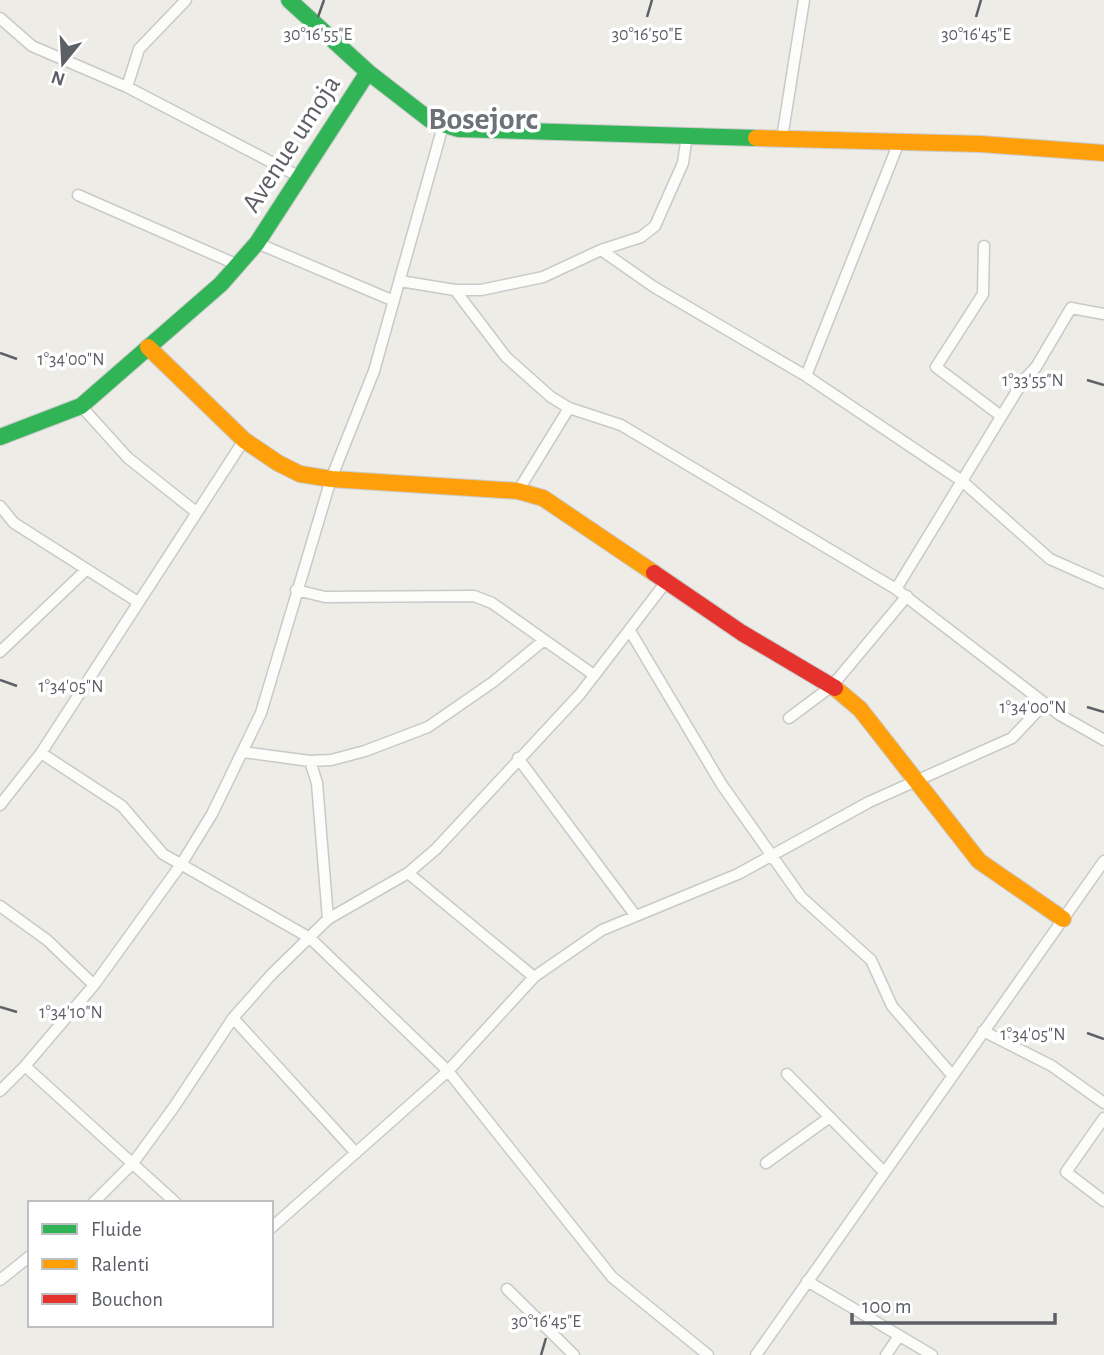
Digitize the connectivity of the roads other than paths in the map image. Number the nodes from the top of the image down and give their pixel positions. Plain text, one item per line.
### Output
1 (187, 0) edge
2 (289, 0) edge
3 (804, 0) edge
4 (0, 18) edge
5 (368, 72) junction
6 (127, 87) junction
7 (443, 126) junction
8 (687, 135) junction
9 (782, 138) junction
10 (899, 142) junction
11 (1104, 153) edge
12 (300, 177) junction
13 (78, 195) dead end
14 (257, 243) junction
15 (984, 246) dead end
16 (601, 250) junction
17 (239, 265) junction
18 (400, 281) junction
19 (455, 290) junction
20 (394, 301) junction
21 (1104, 314) edge
22 (148, 347) junction
23 (806, 376) junction
24 (81, 406) junction
25 (569, 408) junction
26 (1002, 416) junction
27 (0, 437) edge
28 (244, 440) junction
29 (331, 479) junction
30 (962, 481) junction
31 (518, 491) junction
32 (0, 506) edge
33 (196, 512) junction
34 (86, 570) junction
35 (666, 582) junction
36 (1104, 583) edge
37 (896, 589) junction
38 (296, 590) junction
39 (907, 596) junction
40 (138, 602) junction
41 (630, 631) junction
42 (543, 641) junction
43 (0, 652) edge
44 (594, 675) junction
45 (832, 686) junction
46 (1045, 703) junction
47 (789, 718) dead end
48 (1104, 740) edge
49 (243, 752) junction
50 (41, 753) junction
51 (517, 758) junction
52 (310, 761) junction
53 (916, 782) junction
54 (0, 806) edge
55 (774, 856) junction
56 (1104, 861) edge
57 (182, 863) junction
58 (408, 873) junction
59 (0, 906) edge
60 (635, 915) junction
61 (328, 919) junction
62 (1063, 919) junction
63 (310, 938) junction
64 (534, 977) junction
65 (94, 985) junction
66 (233, 1018) junction
67 (984, 1031) junction
68 (25, 1066) junction
69 (449, 1071) junction
70 (788, 1074) dead end
71 (952, 1075) junction
72 (0, 1091) edge
73 (1104, 1103) edge
74 (830, 1117) junction
75 (1104, 1118) edge
76 (356, 1153) junction
77 (766, 1163) dead end
78 (133, 1164) junction
79 (884, 1172) junction
80 (95, 1201) edge
81 (174, 1201) edge
82 (1104, 1201) edge
83 (273, 1226) edge
84 (28, 1258) edge
85 (0, 1280) edge
86 (807, 1281) junction
87 (507, 1289) dead end
88 (900, 1336) junction
89 (575, 1355) edge
90 (708, 1355) edge
91 (756, 1355) edge
92 (886, 1355) edge
93 (932, 1355) edge

1 - 6 street
2 - 5 street
3 - 9 street
4 - 6 street
5 - 7 street
5 - 12 street, Avenue umoja
6 - 12 street
7 - 8 street
7 - 18 street
8 - 9 street
8 - 16 street
9 - 10 street
10 - 11 street
10 - 23 street
12 - 14 street, Avenue umoja
13 - 17 street
14 - 17 street, Avenue umoja
14 - 20 street
15 - 26 street
16 - 19 street
16 - 23 street
17 - 22 street, Avenue umoja
18 - 19 street
18 - 20 street
19 - 25 street
20 - 29 street
21 - 26 street
22 - 24 street, Avenue umoja
22 - 28 street
23 - 30 street
24 - 27 street
24 - 33 street
25 - 31 street
25 - 37 street
26 - 30 street
28 - 29 street
28 - 33 street
29 - 31 street
29 - 38 street
30 - 36 street
30 - 37 street
31 - 35 street
32 - 34 street
33 - 40 street
34 - 40 street
34 - 43 street
35 - 41 street
35 - 45 street
37 - 39 street
38 - 42 street
38 - 49 street
39 - 45 street
39 - 46 street
40 - 50 street
41 - 44 street
41 - 55 street
42 - 44 street
42 - 52 street
44 - 51 street
45 - 47 street
45 - 53 street
46 - 48 street
46 - 53 street
49 - 52 street
49 - 57 street
50 - 54 street
50 - 57 street
51 - 58 street
51 - 60 street
52 - 61 street
53 - 55 street
53 - 62 street
55 - 60 street
55 - 71 street
56 - 62 street
57 - 63 street
57 - 65 street
58 - 61 street
58 - 64 street
59 - 65 street
60 - 64 street
61 - 63 street
62 - 67 street
63 - 66 street
63 - 69 street
64 - 69 street
65 - 68 street
66 - 76 street
66 - 78 street
67 - 71 street
67 - 73 street
68 - 72 street
68 - 78 street
69 - 76 street
69 - 90 street
70 - 74 street
71 - 79 street
74 - 77 street
74 - 79 street
75 - 82 street
76 - 83 street
78 - 80 street
78 - 81 street
79 - 86 street
84 - 85 street
86 - 88 street
86 - 91 street
87 - 89 street
88 - 92 street
88 - 93 street

